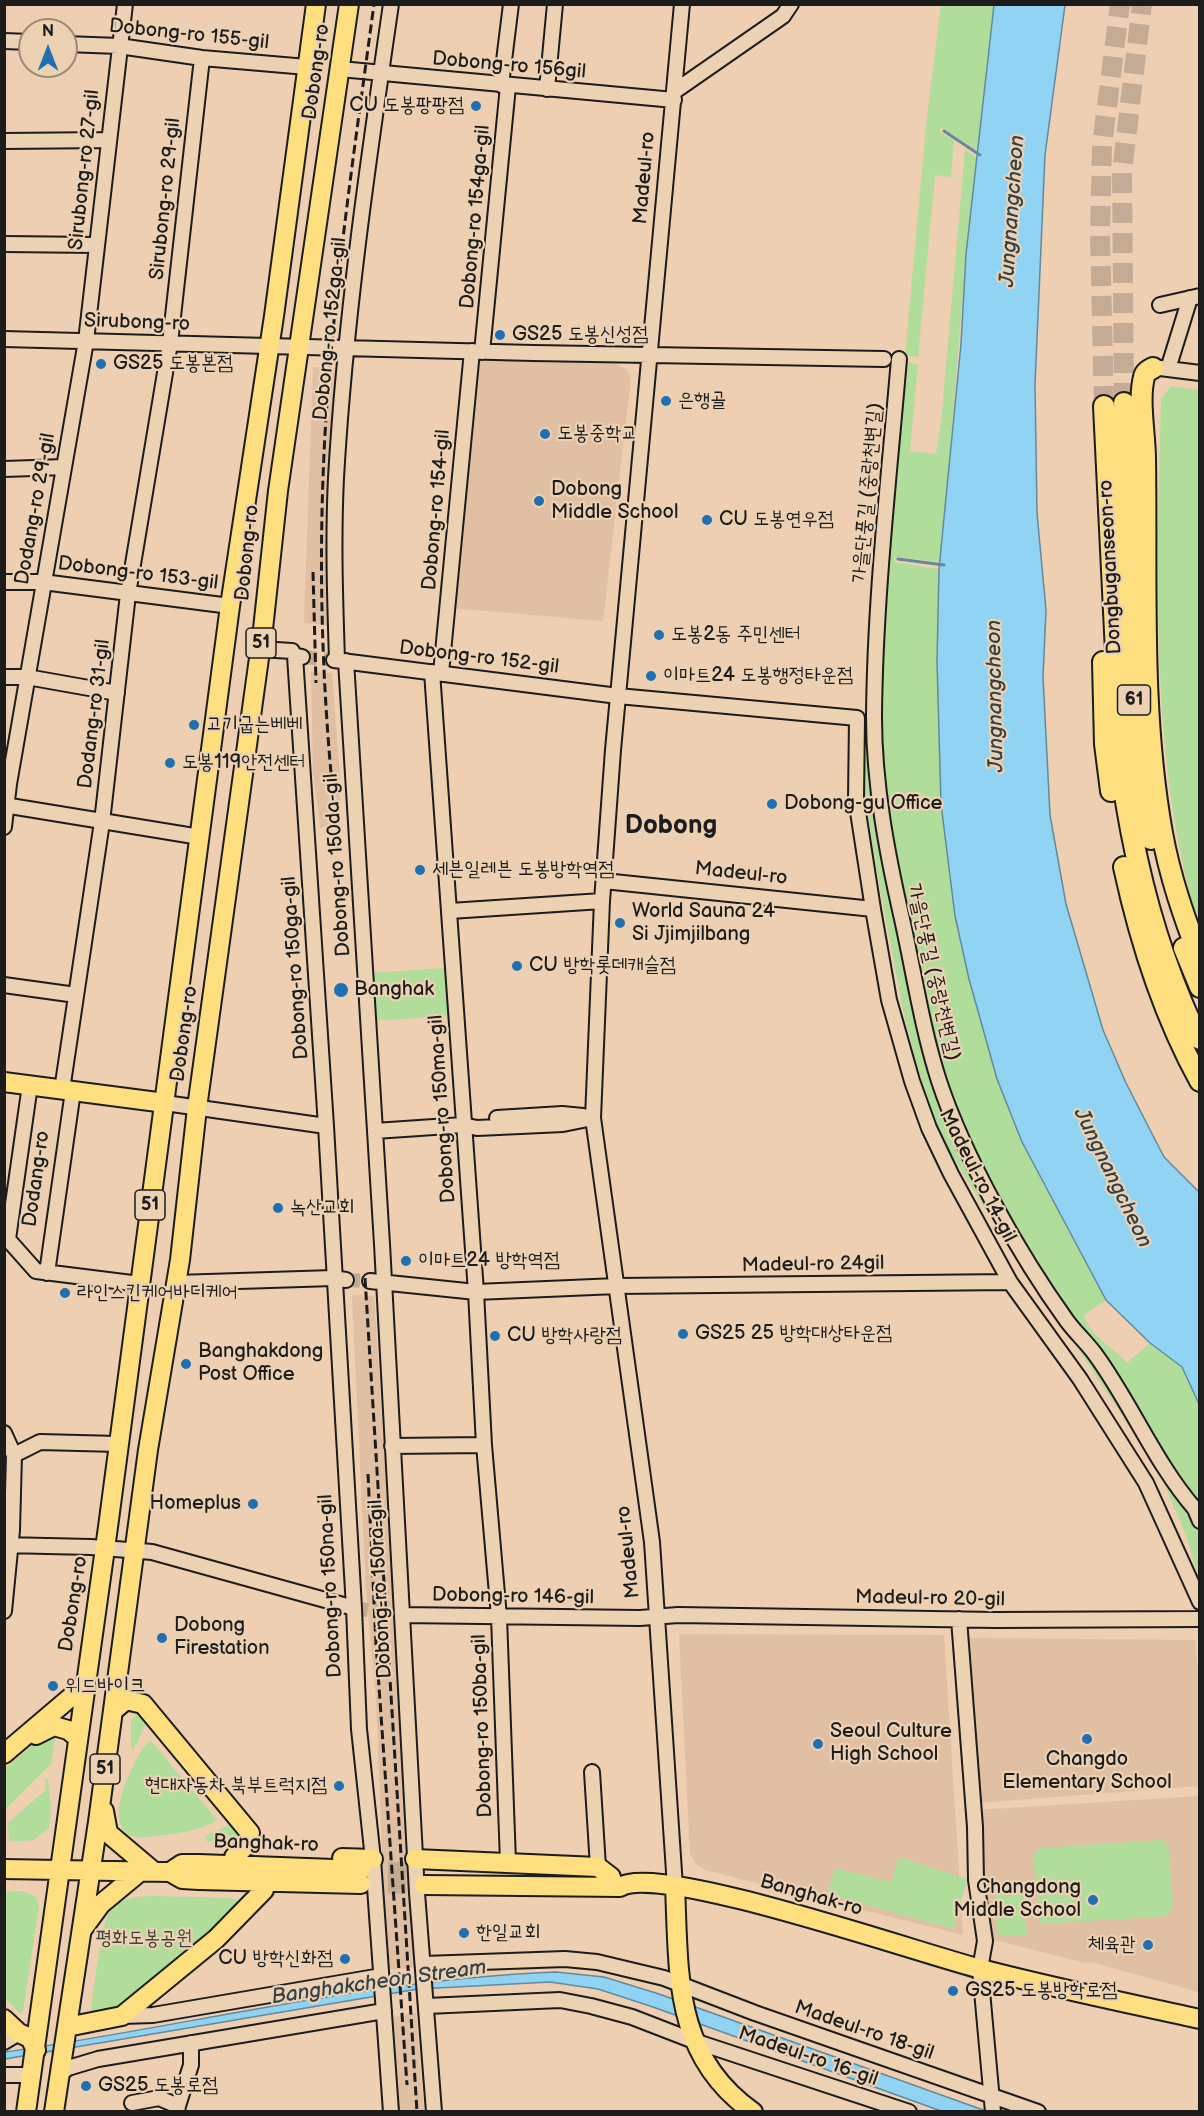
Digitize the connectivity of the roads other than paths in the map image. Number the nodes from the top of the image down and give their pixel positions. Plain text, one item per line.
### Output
1 (125, 4) edge
2 (316, 4) edge
3 (350, 4) edge
4 (391, 4) edge
5 (511, 4) edge
6 (555, 4) edge
7 (682, 4) edge
8 (791, 4) edge
9 (78, 44) edge
10 (118, 46) junction
11 (202, 58) junction
12 (308, 67) junction
13 (340, 69) junction
14 (381, 73) junction
15 (504, 86) junction
16 (547, 89) junction
17 (675, 96) junction
18 (108, 140) junction
19 (4, 141) edge
20 (4, 244) edge
21 (96, 245) junction
22 (1195, 297) edge
23 (1160, 305) dead end
24 (4, 339) edge
25 (86, 341) junction
26 (170, 343) junction
27 (269, 346) junction
28 (300, 346) junction
29 (346, 348) junction
30 (477, 352) junction
31 (649, 355) junction
32 (884, 358) dead end
33 (899, 359) dead end
34 (1160, 368) junction
35 (1200, 373) edge
36 (1124, 404) tunnel mouth
37 (1104, 406) tunnel mouth
38 (64, 467) junction
39 (1105, 467) junction
40 (4, 469) edge
41 (4, 582) edge
42 (44, 582) junction
43 (128, 594) junction
44 (230, 606) junction
45 (260, 649) junction
46 (339, 660) junction
47 (437, 672) junction
48 (4, 677) edge
49 (27, 677) junction
50 (117, 693) junction
51 (618, 696) junction
52 (6, 805) edge
53 (102, 822) junction
54 (4, 827) edge
55 (200, 837) junction
56 (603, 881) junction
57 (602, 901) junction
58 (873, 909) junction
59 (450, 911) junction
60 (1200, 959) edge
61 (4, 985) edge
62 (1200, 987) edge
63 (76, 995) junction
64 (1200, 1039) edge
65 (1200, 1081) edge
66 (4, 1082) edge
67 (30, 1085) junction
68 (68, 1091) junction
69 (165, 1103) junction
70 (197, 1108) junction
71 (593, 1118) junction
72 (464, 1125) junction
73 (326, 1126) junction
74 (375, 1131) junction
75 (6, 1237) edge
76 (47, 1273) junction
77 (339, 1279) junction
78 (176, 1282) junction
79 (376, 1282) junction
80 (1010, 1282) junction
81 (140, 1284) junction
82 (617, 1286) junction
83 (476, 1292) junction
84 (4, 1433) edge
85 (118, 1444) junction
86 (484, 1445) junction
87 (392, 1446) junction
88 (10, 1453) edge
89 (1200, 1521) edge
90 (7, 1545) edge
91 (105, 1548) junction
92 (135, 1550) junction
93 (1200, 1602) edge
94 (354, 1608) junction
95 (4, 1611) edge
96 (402, 1615) junction
97 (659, 1616) junction
98 (499, 1617) junction
99 (1200, 1618) edge
100 (959, 1619) junction
101 (85, 1685) junction
102 (114, 1711) junction
103 (78, 1738) junction
104 (4, 1754) edge
105 (4, 1761) edge
106 (592, 1772) dead end
107 (102, 1794) junction
108 (234, 1857) junction
109 (508, 1862) junction
110 (4, 1869) edge
111 (90, 1869) junction
112 (61, 1870) junction
113 (155, 1871) junction
114 (199, 1872) junction
115 (367, 1876) junction
116 (420, 1877) junction
117 (610, 1878) junction
118 (675, 1887) junction
119 (264, 1890) junction
120 (81, 1931) junction
121 (424, 1964) junction
122 (980, 1969) junction
123 (381, 1980) junction
124 (680, 1990) junction
125 (428, 2003) junction
126 (384, 2009) junction
127 (122, 2016) junction
128 (4, 2019) edge
129 (1200, 2019) edge
130 (67, 2031) junction
131 (12, 2037) edge
132 (692, 2037) junction
133 (37, 2043) junction
134 (190, 2043) junction
135 (32, 2073) junction
136 (4, 2075) edge
137 (60, 2075) junction
138 (132, 2103) dead end
139 (992, 2104) edge
140 (178, 2109) edge
141 (26, 2112) edge
142 (54, 2112) edge
143 (391, 2112) edge
144 (434, 2112) edge
145 (753, 2112) edge
146 (909, 2112) edge
147 (1038, 2112) edge

1 - 10 street, Sirubong-ro 27-gil
2 - 12 main road, Dobong-ro / 51
3 - 13 main road, Dobong-ro / 51
4 - 14 street, Dobong-ro 152ga-gil
5 - 15 street, Dobong-ro 154ga-gil
6 - 16 street
7 - 17 street, Madeul-ro
8 - 17 street
9 - 10 street, Dobong-ro 155-gil
10 - 11 street, Dobong-ro 155-gil
10 - 18 street, Sirubong-ro 27-gil
11 - 12 street, Dobong-ro 155-gil
11 - 26 street, Sirubong-ro 29-gil
12 - 27 main road, Dobong-ro / 51
13 - 14 street, Dobong-ro 156gil
13 - 28 main road, Dobong-ro / 51
14 - 15 street, Dobong-ro 156gil
14 - 29 street, Dobong-ro 152ga-gil
15 - 16 street, Dobong-ro 156gil
15 - 30 street, Dobong-ro 154ga-gil
16 - 17 street, Dobong-ro 156gil
17 - 31 street, Madeul-ro
18 - 19 street
18 - 21 street, Sirubong-ro 27-gil
20 - 21 street
21 - 25 street, Sirubong-ro 27-gil
22 - 23 street
22 - 34 street
24 - 25 street, Sirubong-ro
25 - 26 street, Sirubong-ro
25 - 38 street, Dodang-ro 29-gil
26 - 27 street, Sirubong-ro
26 - 43 street, Dodang-ro 31-gil
27 - 28 street
27 - 44 main road, Dobong-ro / 51
28 - 29 street
28 - 45 main road, Dobong-ro / 51
29 - 30 street
29 - 46 street, Dobong-ro 152ga-gil
30 - 31 street
30 - 47 street, Dobong-ro 154-gil
31 - 32 street
31 - 51 street, Madeul-ro
33 - 89 street, 가을단풍길 (중랑천변길)
34 - 35 street
34 - 60 highway
36 - 62 highway, Dongbuganseon-ro / 61
37 - 39 highway, Dongbuganseon-ro / 61
38 - 40 street
38 - 42 street, Dodang-ro 29-gil
39 - 64 highway, Dongbuganseon-ro / 61
39 - 65 highway
41 - 42 street, Dobong-ro 153-gil
42 - 43 street, Dobong-ro 153-gil
42 - 49 street, Dodang-ro 29-gil
43 - 44 street, Dobong-ro 153-gil
43 - 50 street, Dodang-ro 31-gil
44 - 55 main road, Dobong-ro / 51
45 - 70 main road, Dobong-ro / 51
45 - 73 street, Dobong-ro 150ga-gil
46 - 47 street, Dobong-ro 152-gil
46 - 74 street, Dobong-ro 150da-gil
47 - 51 street, Dobong-ro 152-gil
47 - 59 street, Dobong-ro 150ma-gil
48 - 49 street
49 - 50 street
49 - 52 street, Dodang-ro 29-gil
50 - 53 street, Dodang-ro 31-gil
51 - 56 street, Madeul-ro
51 - 58 street, Madeul-ro 14-gil
52 - 53 street
52 - 54 street, Dodang-ro 29-gil
53 - 55 street
53 - 63 street, Dodang-ro 31-gil
55 - 69 main road, Dobong-ro / 51
56 - 57 street, Madeul-ro
56 - 58 street, Madeul-ro
57 - 59 street
57 - 71 street, Madeul-ro
58 - 80 street, Madeul-ro 14-gil
59 - 72 street, Dobong-ro 150ma-gil
61 - 63 street
63 - 68 street, Dodang-ro 31-gil
66 - 67 main road
67 - 68 main road
67 - 75 street, Dodang-ro
68 - 69 main road
68 - 76 street, Dodang-ro
69 - 70 street, Dobong-ro
69 - 81 main road, Dobong-ro / 51
70 - 73 street, Dobong-ro
70 - 78 main road, Dobong-ro / 51
71 - 72 street
71 - 82 street, Madeul-ro
72 - 74 street
72 - 83 street, Dobong-ro 150ma-gil
73 - 77 street, Dobong-ro 150ga-gil
74 - 79 street, Dobong-ro 150da-gil
75 - 76 street
76 - 81 street
77 - 78 street
77 - 94 street, Dobong-ro 150na-gil
78 - 92 main road, Dobong-ro / 51
79 - 83 street, Madeul-ro 24gil
79 - 87 street, Dobong-ro 150ra-gil
80 - 82 street, Madeul-ro 24gil
80 - 93 street, Madeul-ro 14-gil
81 - 85 main road, Dobong-ro / 51
82 - 83 street, Madeul-ro 24gil
82 - 97 street, Madeul-ro
83 - 86 street, Dobong-ro 150ba-gil
84 - 88 street
85 - 88 street
85 - 91 main road, Dobong-ro / 51
86 - 87 street
86 - 98 street, Dobong-ro 150ba-gil
87 - 96 street, Dobong-ro 150ra-gil
88 - 90 street
90 - 91 street
90 - 95 street
91 - 92 street
91 - 101 main road, Dobong-ro / 51
92 - 94 street
92 - 102 main road, Dobong-ro / 51
94 - 115 street, Dobong-ro 150na-gil
96 - 98 street, Dobong-ro 146-gil
96 - 116 street, Dobong-ro 150ra-gil
97 - 98 street, Dobong-ro 146-gil
97 - 100 street, Madeul-ro 20-gil
97 - 118 street, Madeul-ro
98 - 109 street, Dobong-ro 150ba-gil
99 - 100 street, Madeul-ro 20-gil
100 - 122 street
101 - 103 main road, Dobong-ro / 51
101 - 104 main road
102 - 107 main road, Dobong-ro / 51
102 - 108 main road
103 - 105 main road
103 - 112 main road, Dobong-ro / 51
106 - 117 street
107 - 111 main road, Dobong-ro / 51
107 - 113 main road
108 - 114 main road
108 - 115 main road
109 - 116 main road
109 - 117 main road
110 - 112 main road, Banghak-ro
111 - 112 main road, Banghak-ro
111 - 113 main road, Banghak-ro
111 - 120 main road, Dobong-ro / 51
112 - 133 main road, Dobong-ro / 51
113 - 114 main road, Banghak-ro
113 - 120 main road
114 - 115 main road, Banghak-ro
114 - 119 main road
115 - 119 main road
115 - 123 street, Dobong-ro 150na-gil
116 - 117 main road, Banghak-ro
116 - 121 street, Dobong-ro 150ra-gil
117 - 118 main road, Banghak-ro
118 - 122 main road, Banghak-ro
118 - 124 main road, Madeul-ro
119 - 127 main road
120 - 130 main road, Dobong-ro / 51
121 - 124 street
121 - 125 street, Dobong-ro 150ra-gil
122 - 129 main road, Banghak-ro
122 - 139 street
123 - 126 street, Dobong-ro 150na-gil
123 - 127 street
124 - 132 main road, Madeul-ro
124 - 139 street, Madeul-ro 18-gil
125 - 132 street
125 - 144 street, Dobong-ro 150ra-gil
126 - 134 street
126 - 143 street, Dobong-ro 150na-gil
127 - 130 main road
128 - 131 main road
130 - 137 main road, Dobong-ro / 51
131 - 133 main road
132 - 145 main road
132 - 146 street, Madeul-ro 16-gil
133 - 135 main road, Dobong-ro / 51
134 - 137 street
134 - 140 street
135 - 136 street
135 - 141 main road, Dobong-ro / 51
137 - 142 main road, Dobong-ro / 51
138 - 140 street
139 - 147 street, Madeul-ro 18-gil

